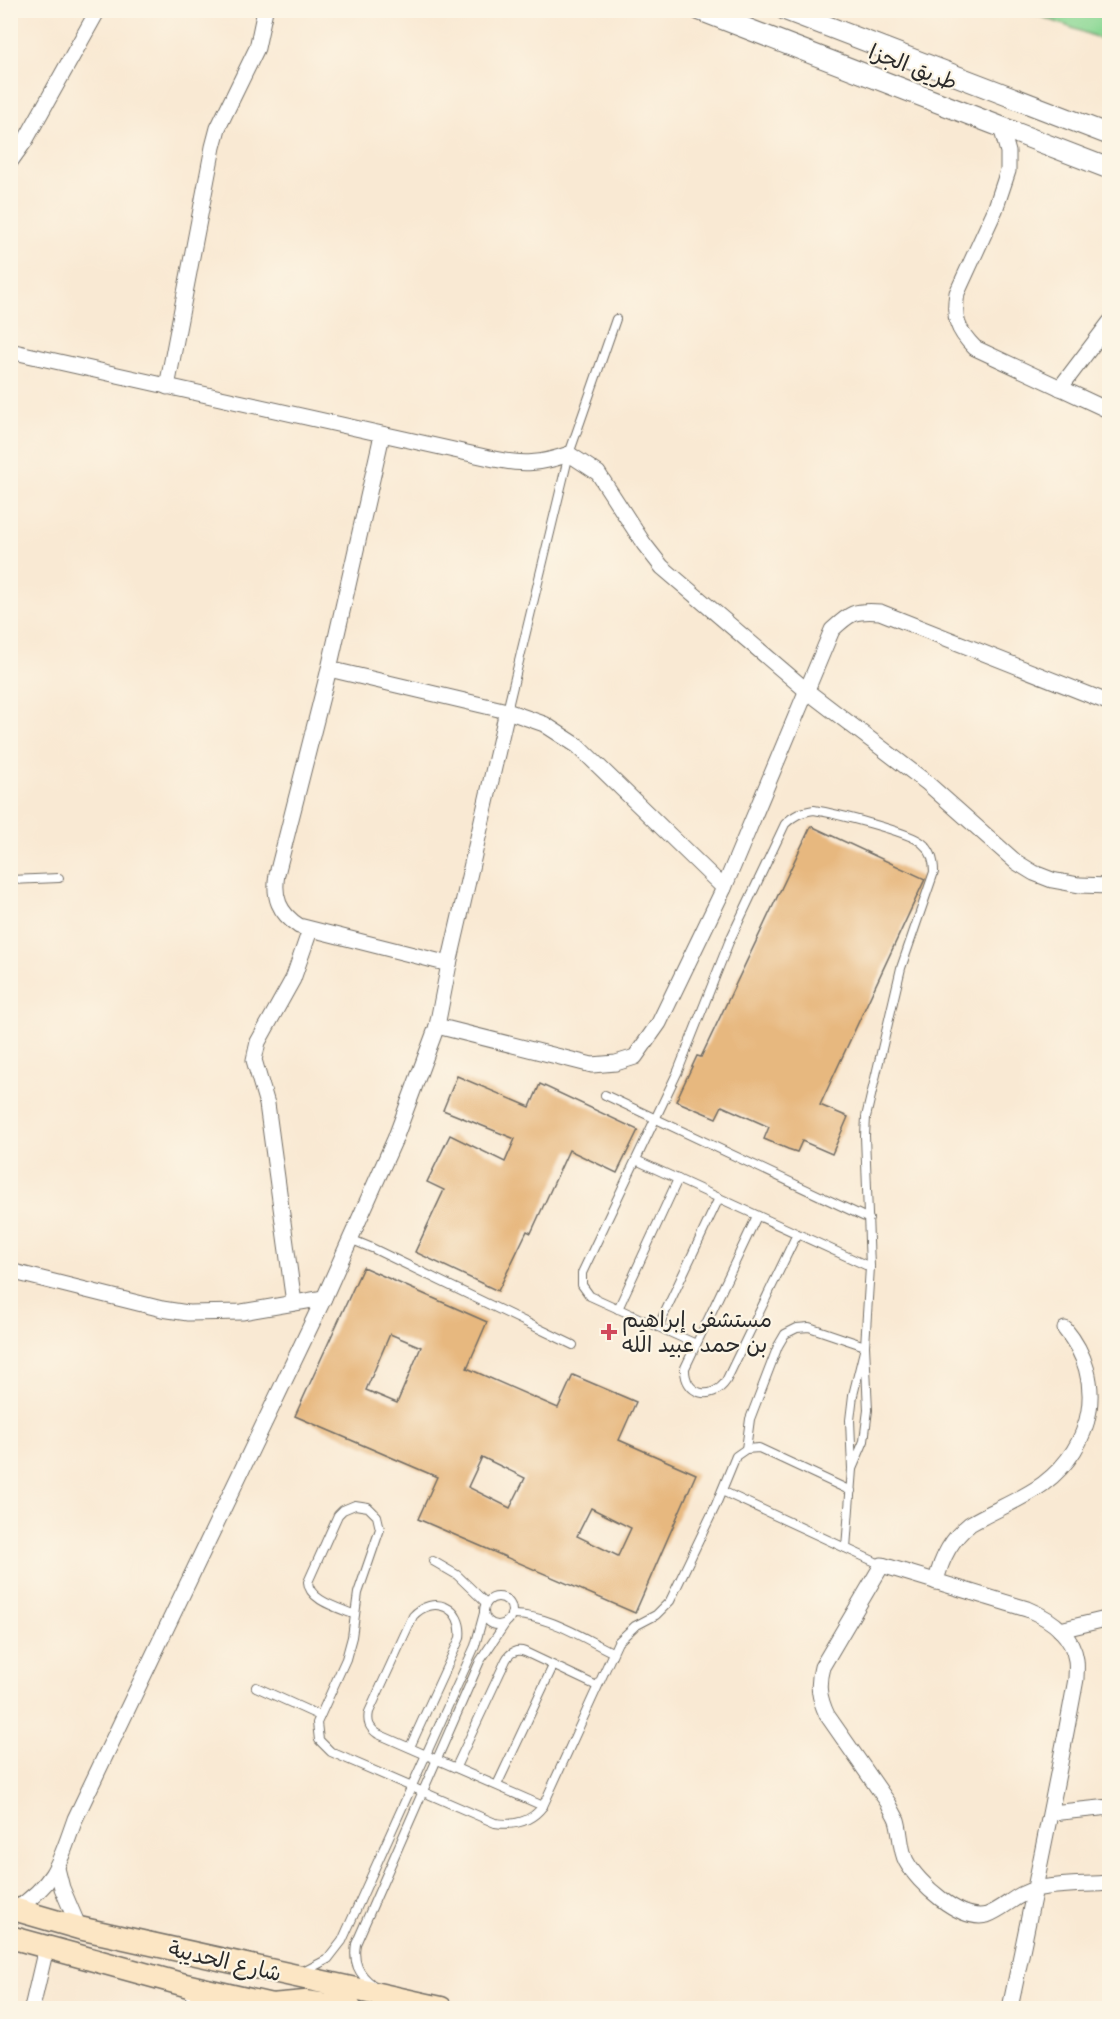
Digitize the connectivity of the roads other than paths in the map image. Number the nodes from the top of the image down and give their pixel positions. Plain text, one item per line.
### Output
1 (98, 10) edge
2 (266, 10) edge
3 (699, 10) edge
4 (784, 10) edge
5 (1001, 127) junction
6 (1110, 135) edge
7 (10, 162) edge
8 (1110, 169) edge
9 (616, 319) dead end
10 (1110, 322) edge
11 (10, 351) edge
12 (167, 387) junction
13 (1060, 388) junction
14 (1110, 411) edge
15 (382, 435) junction
16 (569, 454) junction
17 (329, 669) junction
18 (807, 691) junction
19 (1110, 704) edge
20 (507, 711) junction
21 (59, 878) dead end
22 (10, 880) edge
23 (1110, 886) edge
24 (724, 888) junction
25 (310, 930) junction
26 (449, 964) junction
27 (437, 1026) junction
28 (605, 1095) dead end
29 (655, 1119) junction
30 (636, 1160) junction
31 (678, 1179) junction
32 (719, 1198) junction
33 (757, 1216) junction
34 (869, 1219) junction
35 (797, 1234) junction
36 (350, 1239) junction
37 (870, 1267) junction
38 (10, 1271) edge
39 (324, 1298) junction
40 (294, 1303) junction
41 (618, 1309) junction
42 (658, 1327) junction
43 (1065, 1329) dead end
44 (696, 1344) junction
45 (573, 1345) dead end
46 (865, 1346) junction
47 (746, 1449) junction
48 (852, 1470) junction
49 (722, 1491) junction
50 (851, 1491) junction
51 (846, 1548) junction
52 (433, 1561) dead end
53 (882, 1565) junction
54 (936, 1582) junction
55 (486, 1603) junction
56 (483, 1613) junction
57 (355, 1615) junction
58 (511, 1615) junction
59 (1110, 1618) edge
60 (505, 1624) junction
61 (1060, 1630) junction
62 (612, 1652) junction
63 (554, 1665) junction
64 (597, 1686) junction
65 (256, 1687) dead end
66 (320, 1716) junction
67 (410, 1747) junction
68 (426, 1754) junction
69 (437, 1759) junction
70 (456, 1767) junction
71 (497, 1785) junction
72 (412, 1786) junction
73 (423, 1791) junction
74 (543, 1806) junction
75 (1110, 1807) edge
76 (1051, 1814) junction
77 (57, 1868) junction
78 (1110, 1883) edge
79 (1035, 1889) junction
80 (13, 1909) edge
81 (80, 1928) junction
82 (10, 1937) edge
83 (46, 1948) junction
84 (284, 1974) junction
85 (185, 1985) junction
86 (397, 2000) junction
87 (272, 2007) edge
88 (32, 2008) edge
89 (201, 2008) edge
90 (350, 2008) edge
91 (441, 2008) edge
92 (1010, 2008) edge

1 - 7 street
2 - 12 street
3 - 5 street, طريق الجزا
4 - 6 street, طريق الجزا
5 - 8 street, طريق الجزا
5 - 13 street
9 - 16 lane
10 - 13 street
11 - 12 street
12 - 15 street
13 - 14 street
15 - 16 street
15 - 17 street
16 - 18 street
16 - 20 lane
17 - 20 street
17 - 25 street
18 - 19 street
18 - 23 street
18 - 24 street
20 - 24 street
20 - 26 street
21 - 22 lane
24 - 27 street
25 - 26 street
25 - 40 street
26 - 27 street
27 - 36 street
28 - 29 lane
29 - 30 lane
29 - 34 lane
29 - 34 lane
30 - 31 lane
30 - 41 lane
31 - 32 lane
31 - 41 lane
32 - 33 lane
32 - 42 lane
33 - 35 lane
33 - 44 lane
34 - 37 lane
35 - 37 lane
35 - 44 lane
36 - 39 street
36 - 45 lane
37 - 46 lane
38 - 40 street
39 - 40 street
39 - 77 street
41 - 42 lane
42 - 44 lane
43 - 54 street
46 - 47 lane
46 - 48 lane
46 - 48 lane
47 - 49 lane
47 - 50 lane
48 - 50 lane
49 - 51 lane
49 - 62 lane
50 - 51 lane
51 - 53 lane
52 - 55 lane
53 - 54 street
53 - 79 street
54 - 61 street
55 - 56 lane
55 - 58 lane
56 - 60 lane
56 - 68 lane
57 - 57 lane
57 - 66 lane
58 - 60 lane
58 - 62 lane
59 - 61 street
60 - 69 lane
61 - 76 street
62 - 64 lane
63 - 64 lane
63 - 70 lane
63 - 71 lane
64 - 74 lane
65 - 66 lane
66 - 72 lane
67 - 67 lane
67 - 68 lane
68 - 69 lane
68 - 72 lane
69 - 70 lane
69 - 73 lane
70 - 71 lane
71 - 74 lane
72 - 73 lane
72 - 84 lane
73 - 74 lane
73 - 86 lane
75 - 76 street
76 - 79 street
77 - 80 street
77 - 81 street
78 - 79 street
79 - 92 street
80 - 81 main road, شارع الحديبة
81 - 84 main road, شارع الحديبة
82 - 83 main road, شارع الحديبة
83 - 85 main road, شارع الحديبة
83 - 88 street
84 - 86 main road, شارع الحديبة
85 - 87 main road, شارع الحديبة
85 - 89 street
86 - 91 main road, شارع الحديبة
87 - 90 main road, شارع الحديبة

